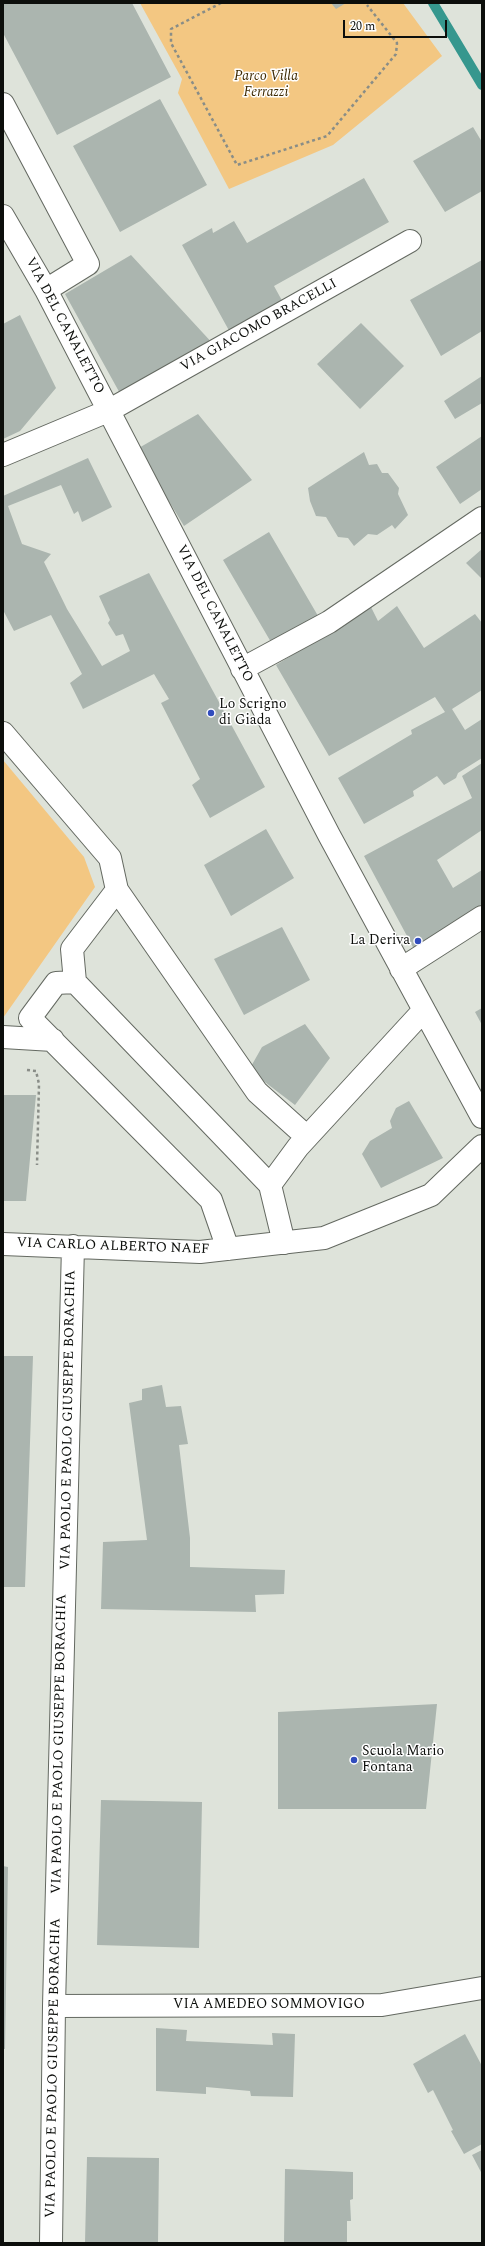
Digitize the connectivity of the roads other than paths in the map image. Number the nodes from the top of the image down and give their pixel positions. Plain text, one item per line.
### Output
1 (3, 104) edge
2 (3, 216) edge
3 (410, 241) dead end
4 (46, 290) junction
5 (108, 410) junction
6 (3, 455) edge
7 (482, 518) edge
8 (242, 669) junction
9 (3, 733) edge
10 (117, 890) junction
11 (482, 917) edge
12 (401, 969) junction
13 (75, 982) junction
14 (424, 1010) junction
15 (3, 1037) edge
16 (53, 1040) junction
17 (482, 1117) edge
18 (307, 1137) junction
19 (482, 1146) edge
20 (270, 1185) junction
21 (284, 1243) junction
22 (3, 1244) edge
23 (73, 1246) junction
24 (228, 1249) junction
25 (482, 1988) edge
26 (54, 2006) junction
27 (51, 2243) edge

1 - 4 street
2 - 4 street, VIA DEL CANALETTO
3 - 5 street, VIA GIACOMO BRACELLI
4 - 5 street, VIA DEL CANALETTO
5 - 6 street, VIA GIACOMO BRACELLI
5 - 8 street, VIA DEL CANALETTO
7 - 8 street
8 - 12 street, VIA DEL CANALETTO
9 - 10 street
10 - 13 street
10 - 18 street
11 - 12 street
12 - 14 street, VIA DEL CANALETTO
13 - 16 street
13 - 20 street
14 - 17 street, VIA DEL CANALETTO
14 - 18 street
15 - 16 street
16 - 24 street
18 - 20 street
19 - 21 street, VIA CARLO ALBERTO NAEF
20 - 21 street
21 - 24 street, VIA CARLO ALBERTO NAEF
22 - 23 street, VIA CARLO ALBERTO NAEF
23 - 24 street, VIA CARLO ALBERTO NAEF
23 - 26 street, VIA PAOLO E PAOLO GIUSEPPE BORACHIA
25 - 26 street, VIA AMEDEO SOMMOVIGO
26 - 27 street, VIA PAOLO E PAOLO GIUSEPPE BORACHIA

